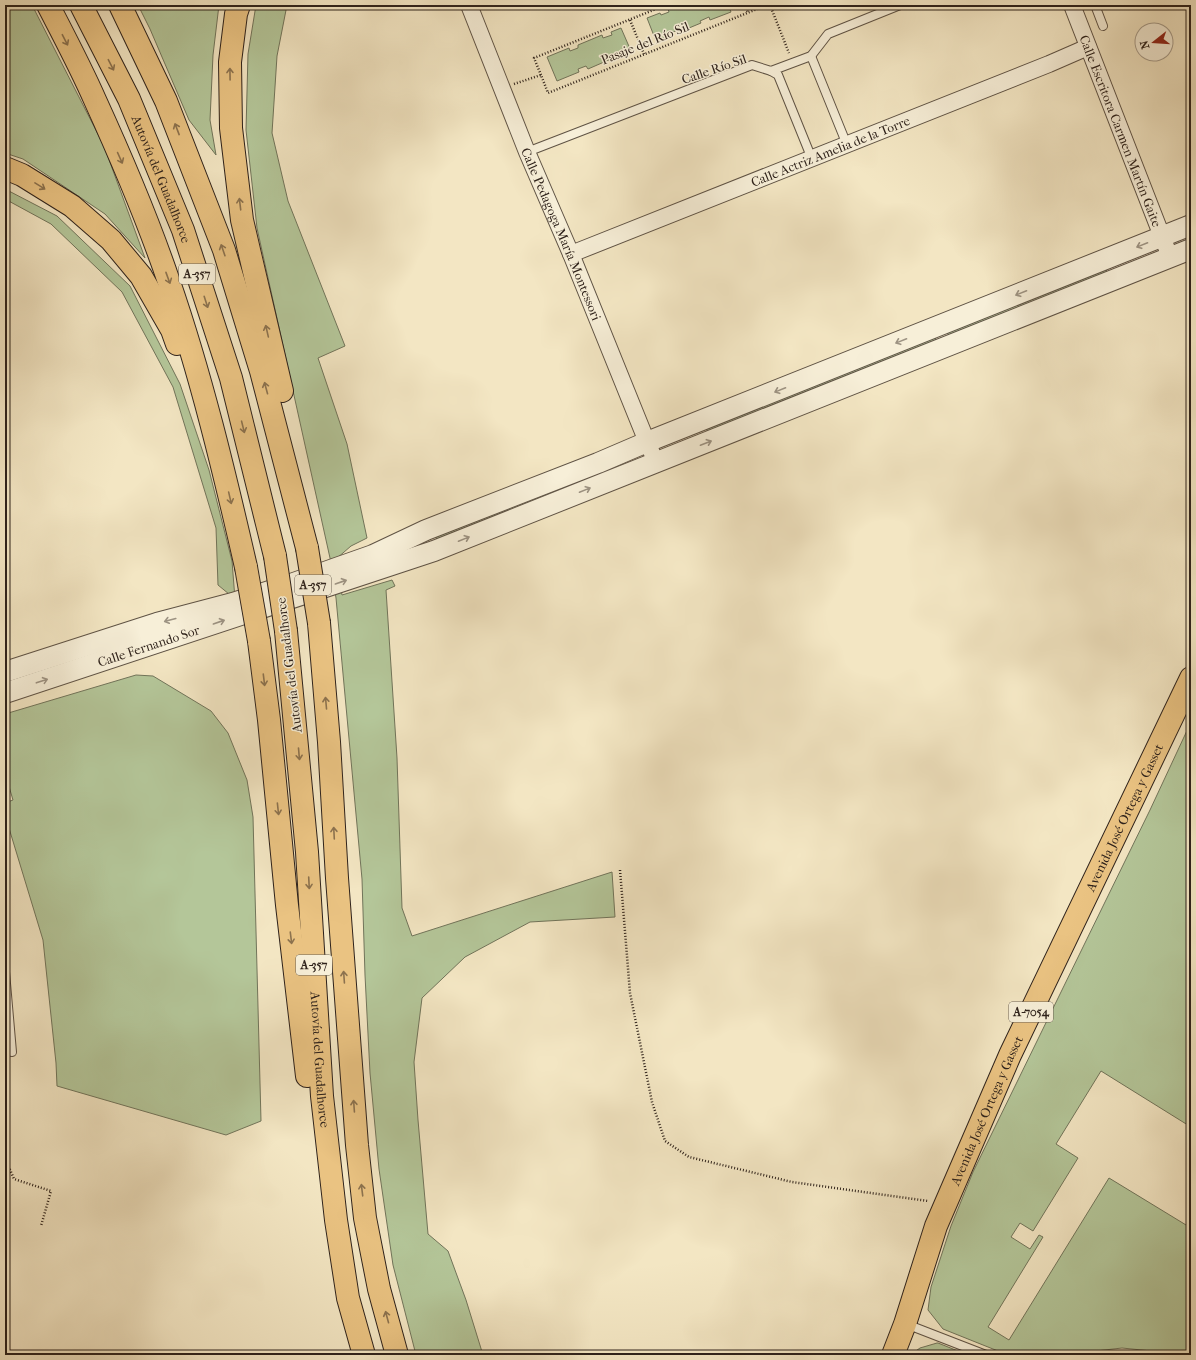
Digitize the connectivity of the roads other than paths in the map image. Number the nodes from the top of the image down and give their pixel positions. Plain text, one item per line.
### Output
1 (48, 5) edge
2 (81, 5) edge
3 (120, 5) edge
4 (469, 5) edge
5 (900, 5) edge
6 (1072, 5) edge
7 (1095, 5) edge
8 (237, 8) edge
9 (1103, 26) dead end
10 (1088, 47) junction
11 (811, 56) junction
12 (771, 71) junction
13 (847, 145) junction
14 (527, 152) junction
15 (812, 159) junction
16 (5, 168) edge
17 (1191, 225) edge
18 (1162, 236) junction
19 (1191, 249) edge
20 (571, 254) junction
21 (1170, 258) junction
22 (647, 442) junction
23 (656, 462) junction
24 (222, 464) junction
25 (307, 548) junction
26 (290, 592) junction
27 (5, 672) edge
28 (1191, 678) edge
29 (5, 693) edge
30 (5, 972) edge
31 (12, 1052) dead end
32 (348, 1298) junction
33 (905, 1324) junction
34 (364, 1355) edge
35 (397, 1355) edge
36 (893, 1355) edge
37 (986, 1355) edge

1 -> 24 main road
2 -> 32 main road, Autovía del Guadalhorce / A-357, bridge
25 -> 3 main road, A-357
4 - 14 street, Calle Pedagoga María Montessori
5 - 11 lane
6 - 10 street, Calle Escritora Carmen Martín Gaite
7 - 9 lane
25 -> 8 main road
10 - 13 street, Calle Actriz Amelia de la Torre
10 - 18 street, Calle Escritora Carmen Martín Gaite
11 - 12 lane
11 - 13 lane
12 - 14 lane, Calle Río Sil
12 - 15 lane
13 - 15 street, Calle Actriz Amelia de la Torre
14 - 20 street, Calle Pedagoga María Montessori
15 - 20 street, Calle Actriz Amelia de la Torre
16 -> 24 main road
17 - 18 street
18 - 21 street, Calle Escritora Carmen Martín Gaite
18 -> 22 street
19 - 21 street
20 - 22 street, Calle Pedagoga María Montessori
23 -> 21 street
22 - 23 street, Calle Pedagoga María Montessori
22 - 26 street
26 -> 23 street
24 -> 32 main road, bridge
35 -> 25 main road, A-357, bridge
26 -> 27 street, Calle Fernando Sor
29 -> 26 street, Calle Fernando Sor
28 - 33 main road, Avenida José Ortega y Gasset / A-7054
30 - 31 lane
32 - 34 main road, Autovía del Guadalhorce / A-357
33 - 36 main road, Avenida José Ortega y Gasset / A-7054
33 - 37 lane

